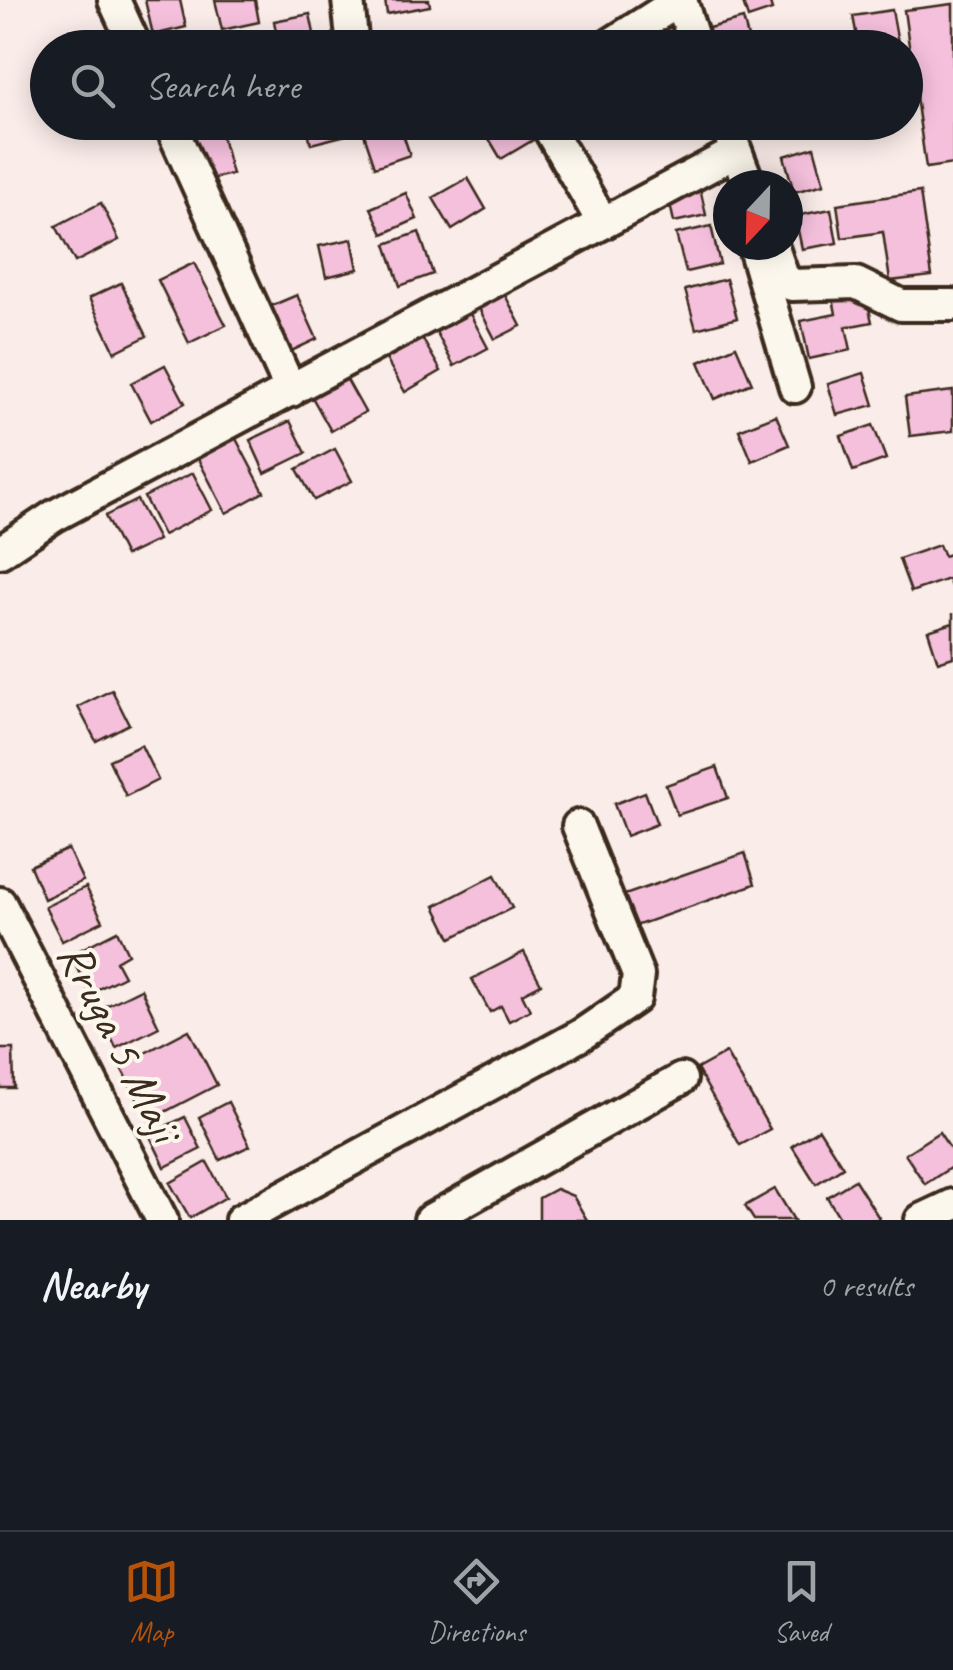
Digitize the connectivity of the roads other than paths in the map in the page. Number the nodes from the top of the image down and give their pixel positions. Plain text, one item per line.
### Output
1 (114, 0) edge
2 (348, 0) edge
3 (681, 0) edge
4 (128, 30) edge
5 (351, 30) edge
6 (634, 30) edge
7 (690, 30) edge
8 (177, 140) edge
9 (555, 140) edge
10 (728, 140) edge
11 (730, 165) edge
12 (603, 223) junction
13 (757, 260) edge
14 (778, 260) edge
15 (953, 304) edge
16 (795, 387) dead end
17 (290, 391) junction
18 (0, 552) edge
19 (578, 826) dead end
20 (0, 903) edge
21 (680, 1079) dead end
22 (953, 1205) edge
23 (162, 1220) edge
24 (241, 1220) edge
25 (430, 1220) edge
26 (921, 1220) edge

1 - 4 street
2 - 5 street
3 - 6 street
3 - 7 street
8 - 17 street
9 - 12 street
10 - 11 street
11 - 12 street
12 - 17 street
13 - 16 street
14 - 15 street
17 - 18 street
19 - 24 street
20 - 23 street, Rruga 5 Maji
21 - 25 street
22 - 26 street

